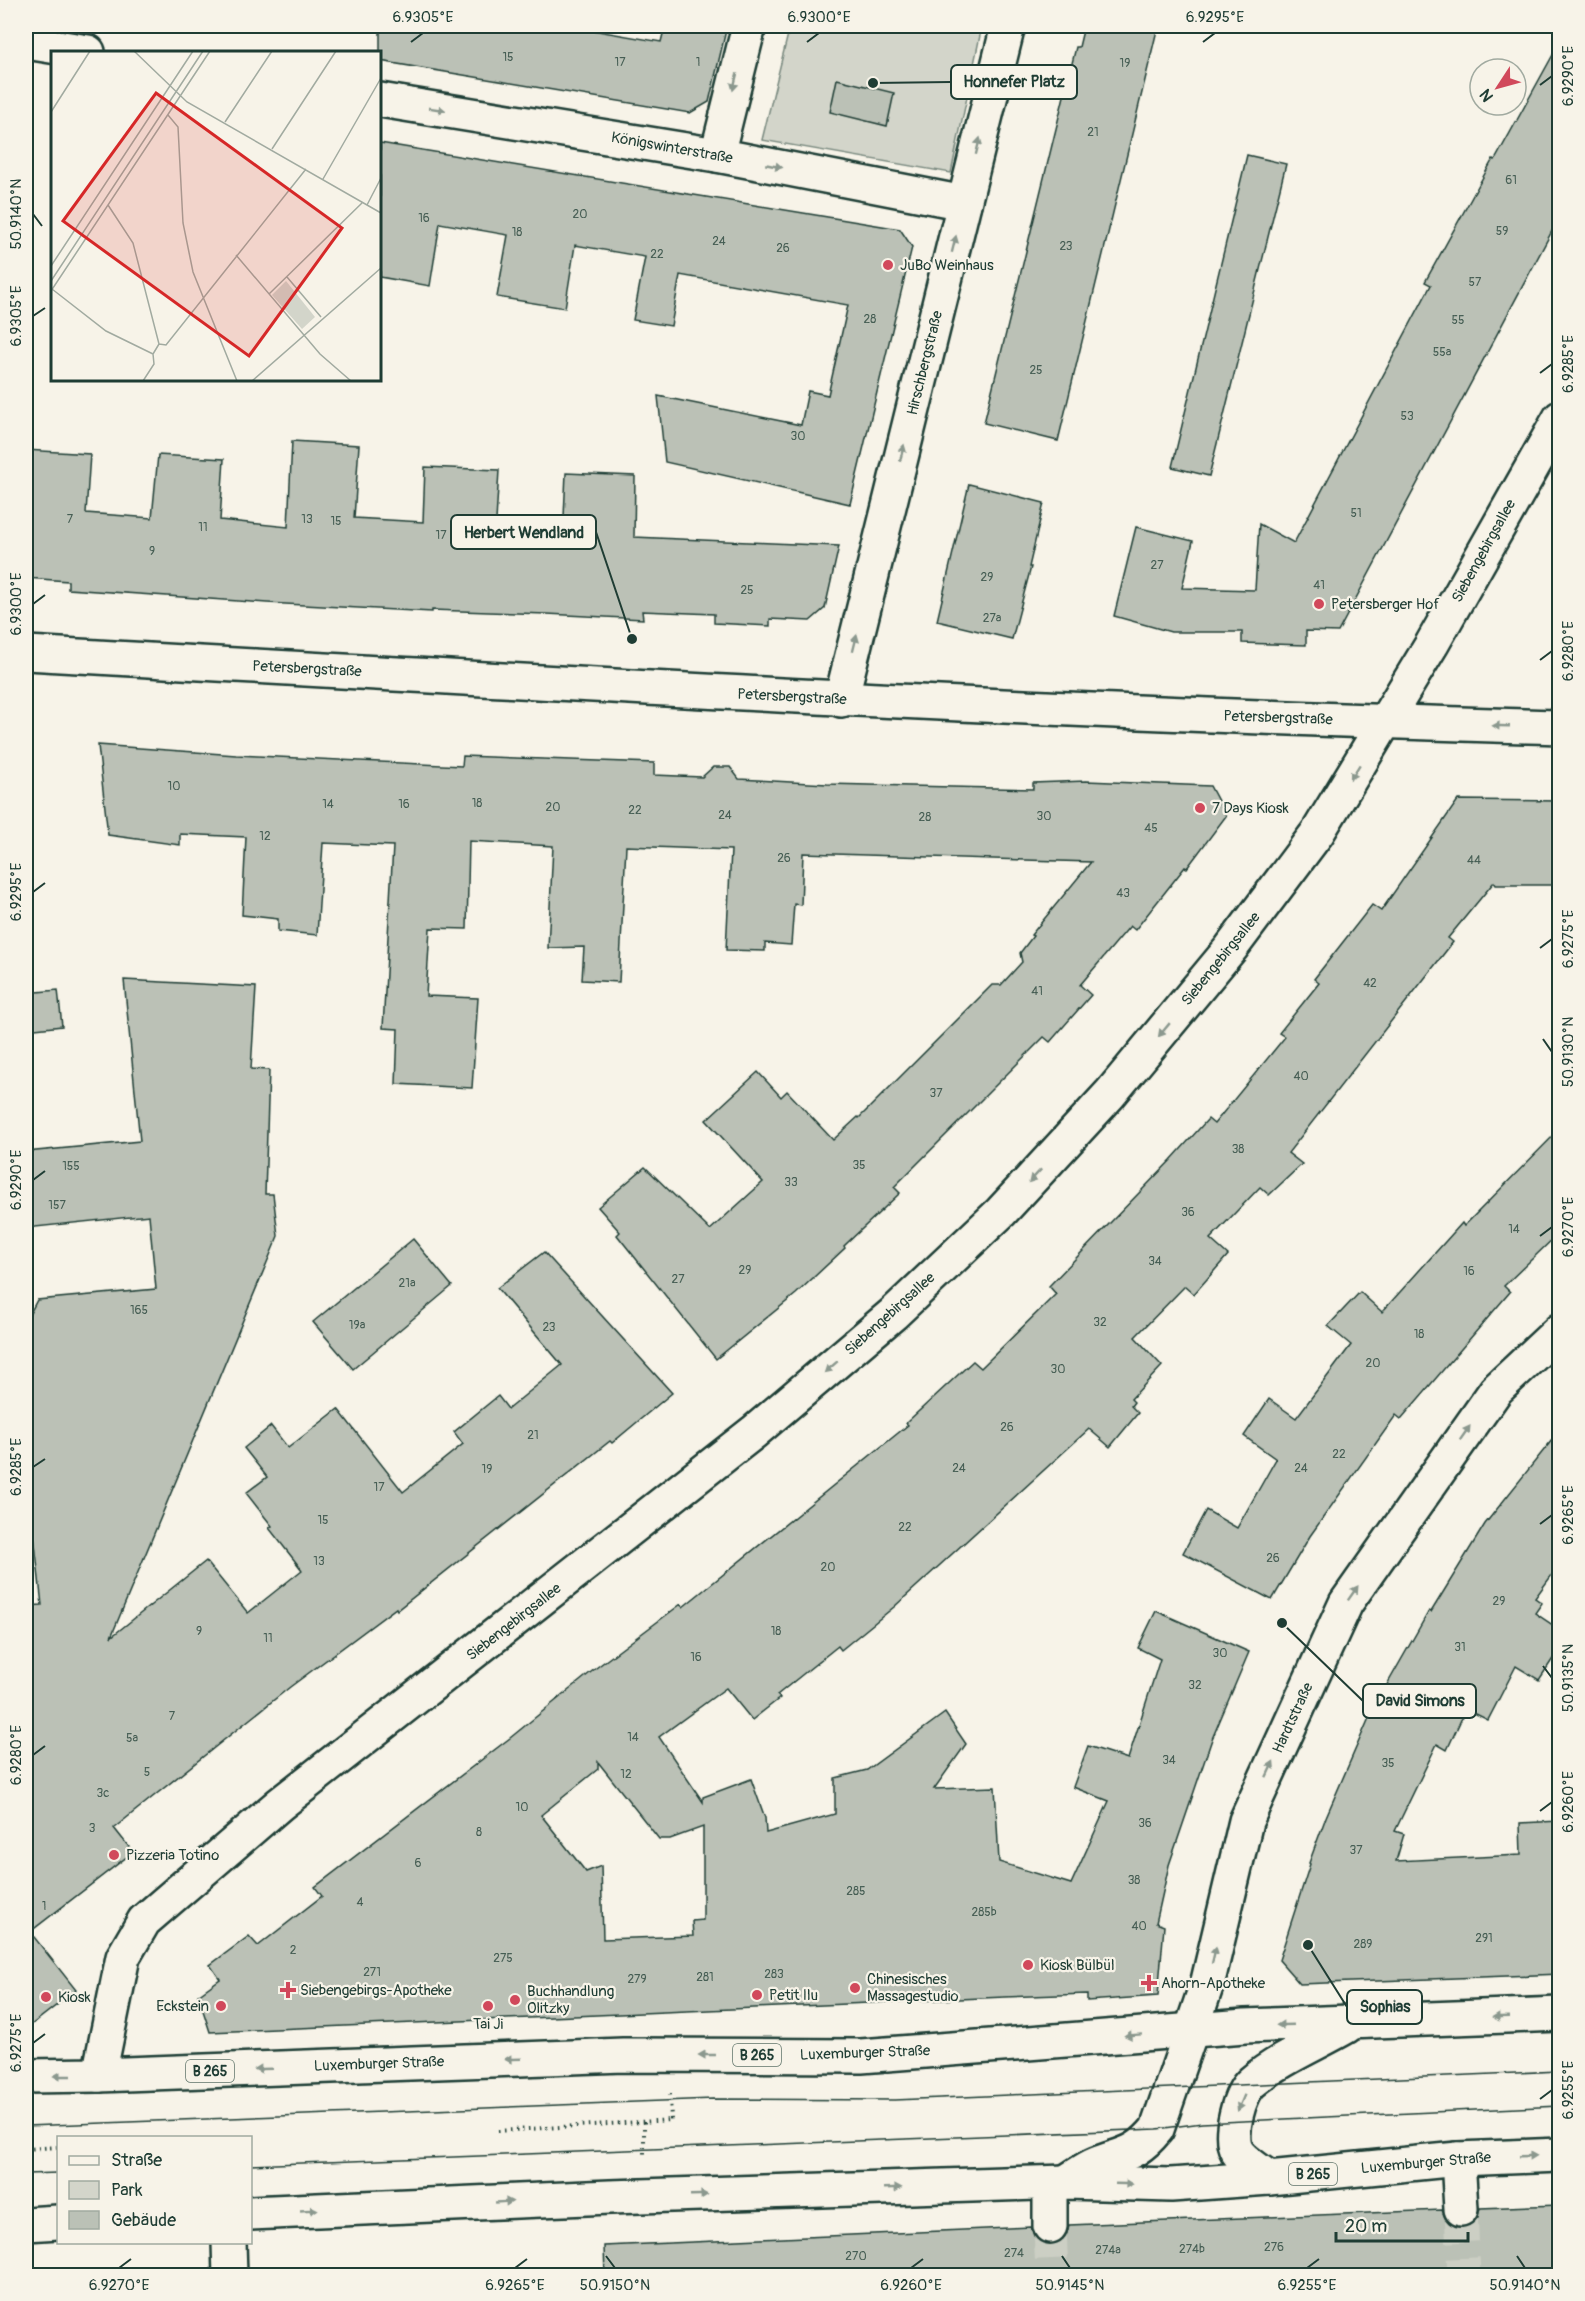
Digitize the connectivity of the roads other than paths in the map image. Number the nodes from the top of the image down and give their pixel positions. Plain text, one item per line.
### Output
1 (749, 26) edge
2 (1008, 26) edge
3 (26, 42) edge
4 (82, 51) edge
5 (381, 100) edge
6 (717, 155) junction
7 (964, 202) junction
8 (1560, 418) edge
9 (26, 653) edge
10 (841, 699) junction
11 (1386, 723) junction
12 (1560, 727) edge
13 (1560, 1330) edge
14 (1560, 2014) edge
15 (1354, 2022) junction
16 (1191, 2031) junction
17 (99, 2075) junction
18 (26, 2076) edge
19 (1560, 2155) edge
20 (1458, 2159) junction
21 (1269, 2178) junction
22 (1058, 2182) junction
23 (1461, 2209) tunnel mouth
24 (252, 2213) edge
25 (57, 2222) edge
26 (26, 2224) edge
27 (1050, 2226) tunnel mouth
28 (229, 2244) edge
29 (230, 2276) edge

1 -> 6 street
7 -> 2 street, Hirschbergstraße
3 - 4 street
5 -> 6 street, Königswinterstraße
6 -> 7 street, Königswinterstraße
10 -> 7 street, Hirschbergstraße
8 - 11 street, Siebengebirgsallee
9 - 10 street, Petersbergstraße
10 - 11 street, Petersbergstraße
12 -> 11 street, Petersbergstraße
11 -> 17 street, Siebengebirgsallee
16 -> 13 street, Hardtstraße
14 -> 15 street, Luxemburger Straße / B 265
15 -> 16 street, Luxemburger Straße / B 265
15 -> 21 street
16 -> 17 street, Luxemburger Straße / B 265
16 - 22 street, Hardtstraße
17 -> 18 street, Luxemburger Straße / B 265
20 -> 19 street, Luxemburger Straße / B 265
20 - 21 street, Luxemburger Straße / B 265
20 - 23 street
22 -> 21 street, Luxemburger Straße / B 265
24 -> 22 street, Luxemburger Straße / B 265
22 - 27 street
25 - 26 street
28 - 29 street

